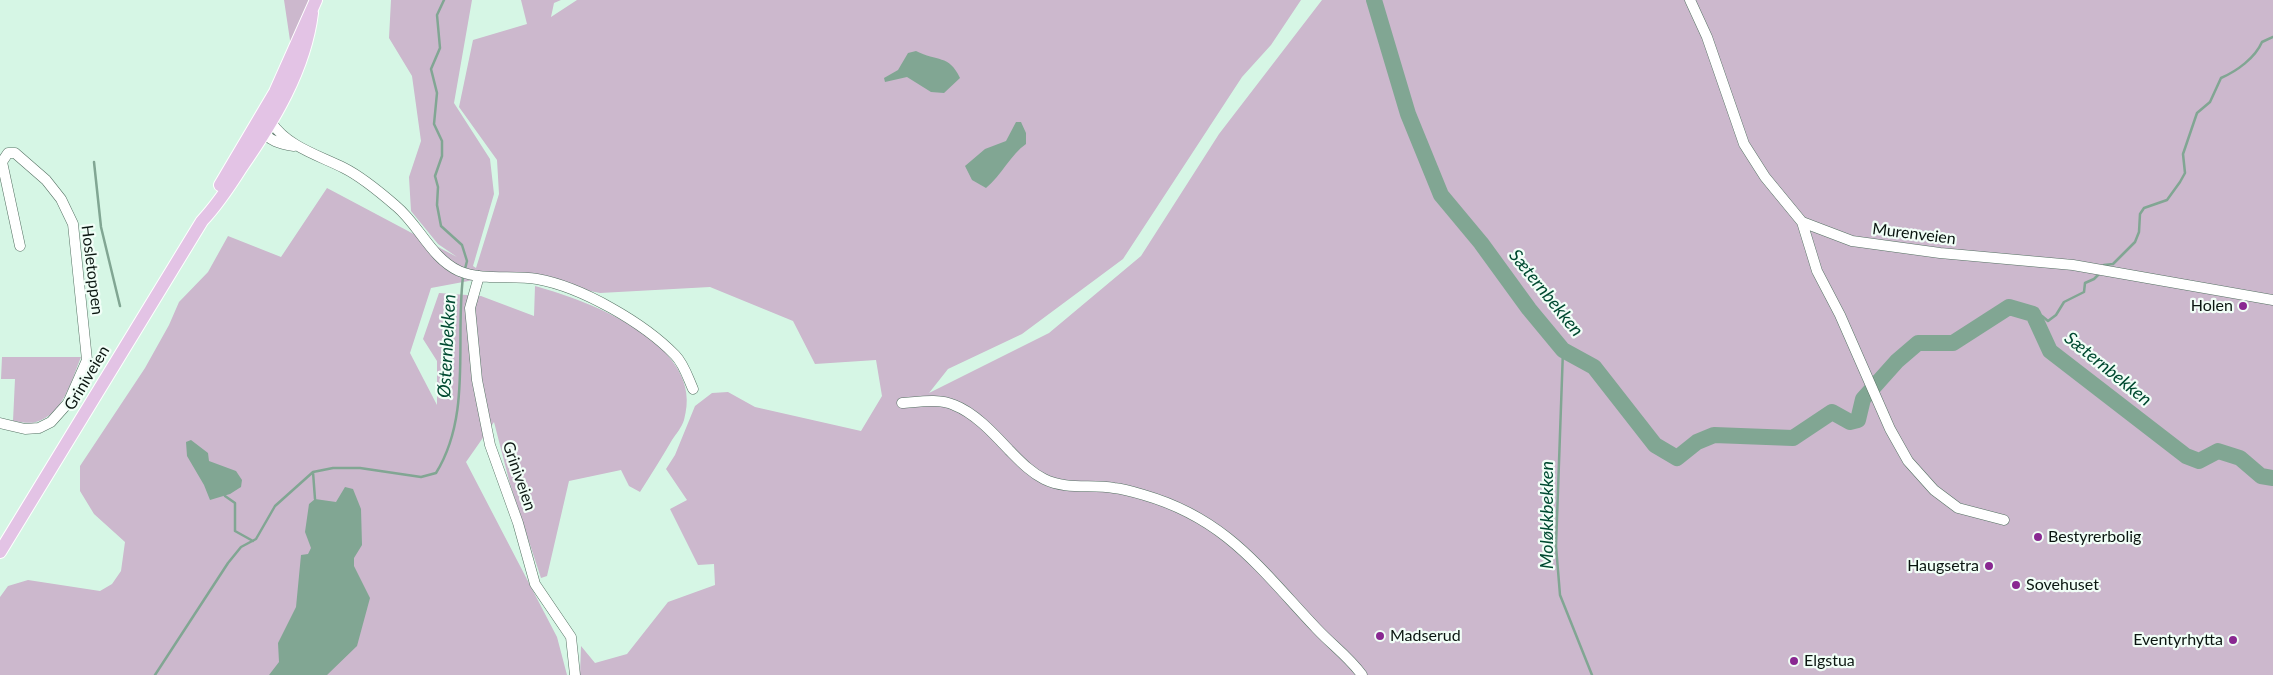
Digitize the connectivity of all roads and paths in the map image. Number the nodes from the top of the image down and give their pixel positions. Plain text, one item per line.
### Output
1 (316, 0) edge
2 (1690, 0) edge
3 (312, 13) junction
4 (271, 122) junction
5 (261, 130) junction
6 (298, 147) junction
7 (1802, 222) junction
8 (20, 246) dead end
9 (470, 274) junction
10 (2273, 300) edge
11 (693, 389) dead end
12 (902, 403) dead end
13 (0, 422) edge
14 (2004, 520) dead end
15 (0, 552) edge
16 (575, 675) edge
17 (1362, 675) edge

1 - 3 main road, Griniveien
2 - 7 street, Murenveien
3 - 4 main road, Griniveien
3 - 5 main road, Griniveien
4 - 5 main road, Griniveien
4 - 6 street
5 - 6 street
5 - 15 main road, Griniveien
6 - 9 street
7 - 10 street, Murenveien
7 - 14 street
8 - 13 street, Hosletoppen
9 - 11 street
9 - 16 street, Griniveien
12 - 17 street

